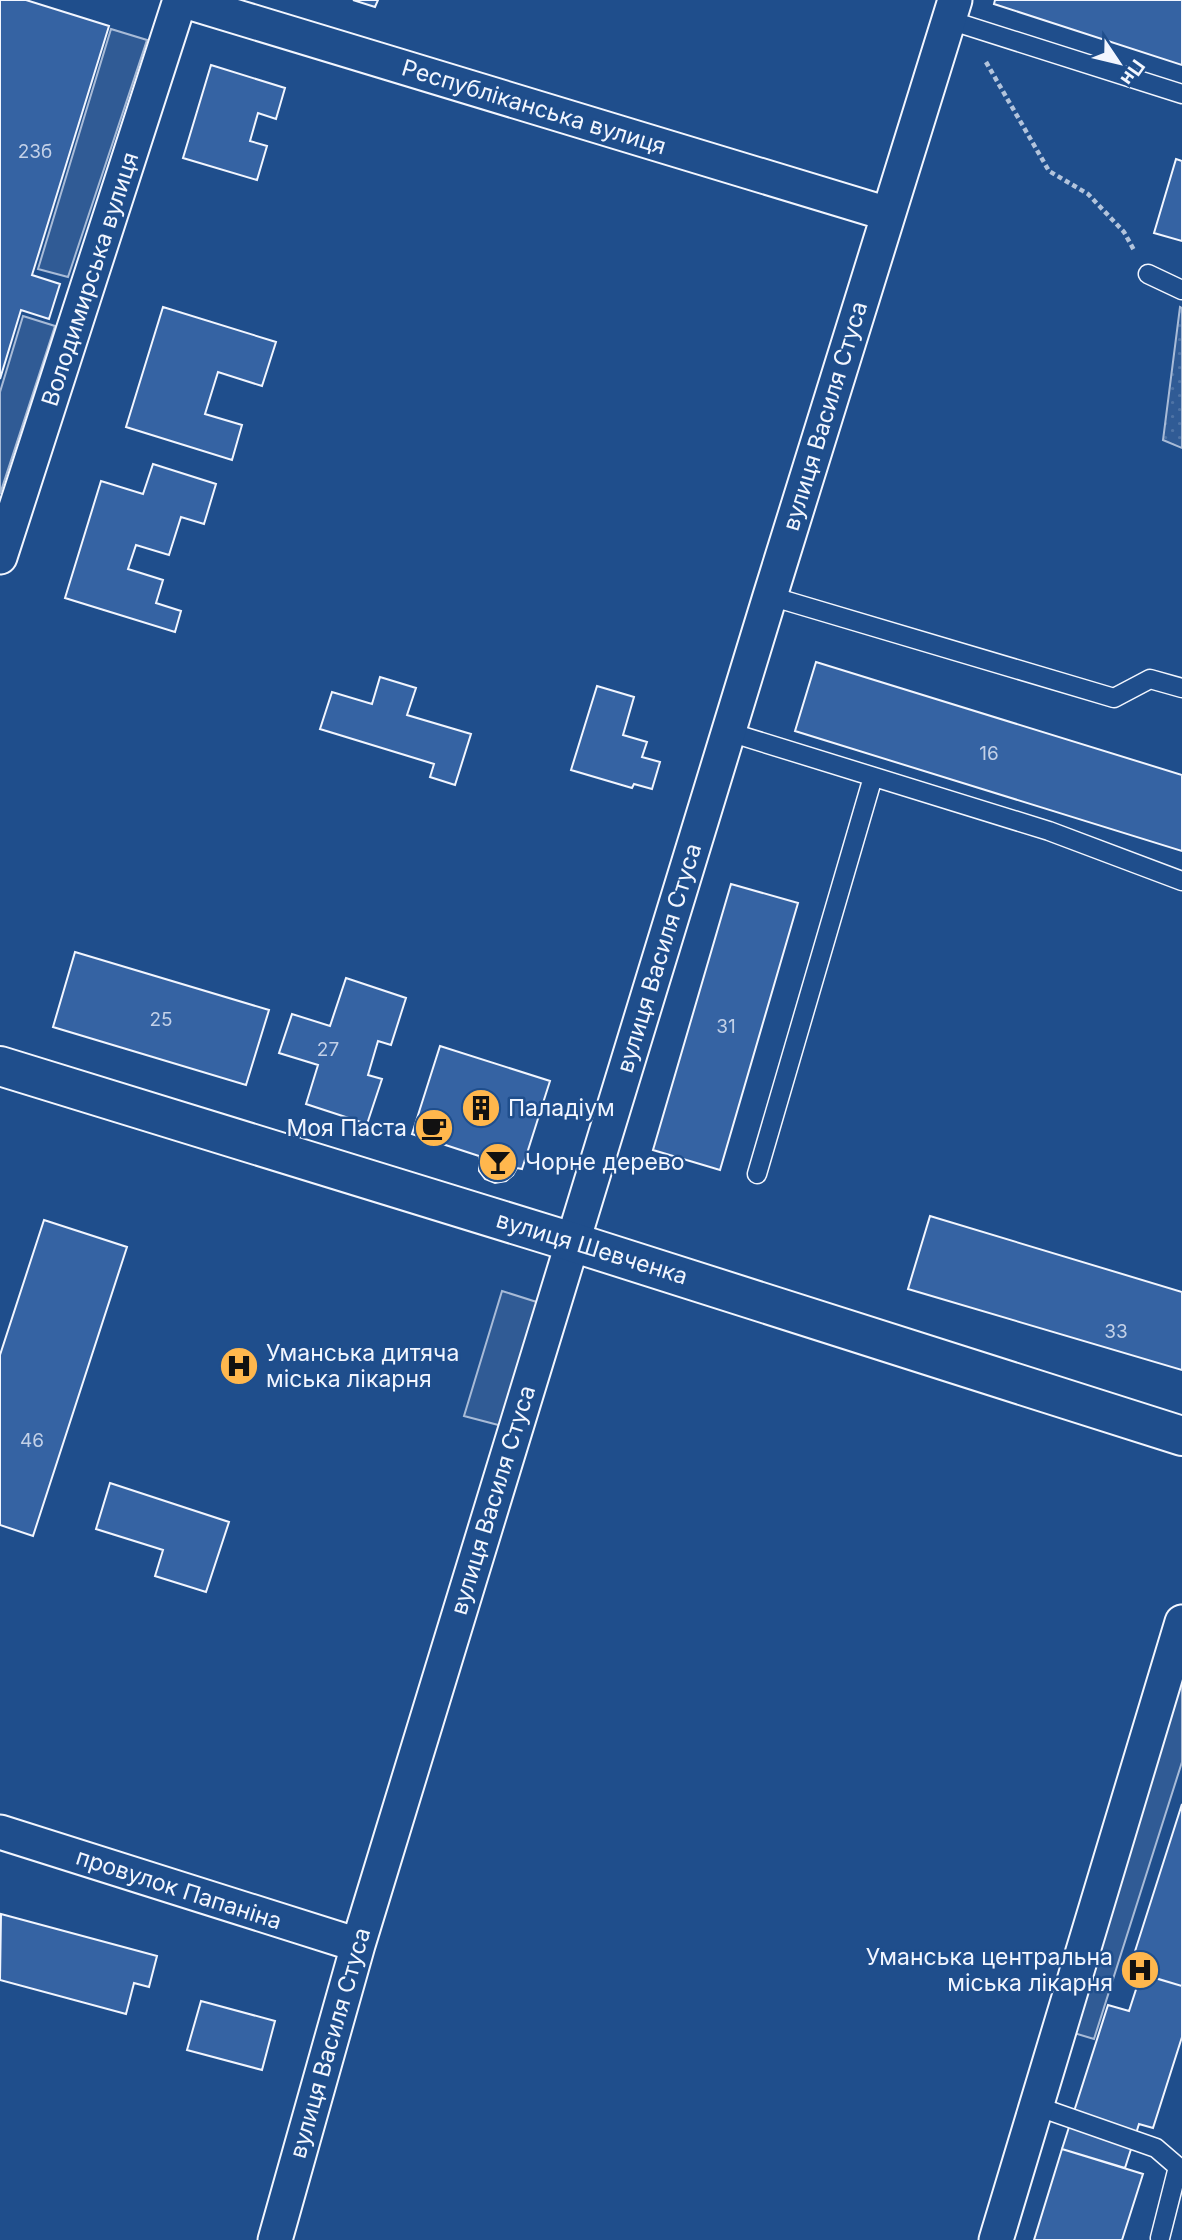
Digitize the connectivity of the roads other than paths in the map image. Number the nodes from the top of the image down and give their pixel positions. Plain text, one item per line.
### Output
1 (181, 0) edge
2 (959, 16) edge
3 (1182, 94) edge
4 (888, 214) junction
5 (1147, 274) road end
6 (1182, 290) edge
7 (0, 557) edge
8 (770, 596) junction
9 (1182, 688) edge
10 (729, 732) junction
11 (873, 777) junction
12 (1182, 881) edge
13 (0, 1066) edge
14 (757, 1174) dead end
15 (572, 1242) junction
16 (1182, 1436) edge
17 (1182, 1622) edge
18 (0, 1832) edge
19 (358, 1945) junction
20 (1036, 2106) junction
21 (1160, 2238) edge
22 (275, 2240) edge
23 (996, 2240) edge

1 - 4 street, Республіканська вулиця
1 - 7 street, Володимирська вулиця
2 - 3 lane
2 - 4 street, вулиця Василя Стуса
4 - 8 street, вулиця Василя Стуса
5 - 6 lane
8 - 9 lane
8 - 10 street, вулиця Василя Стуса
10 - 11 lane
10 - 15 street, вулиця Василя Стуса
11 - 12 lane
11 - 14 lane
13 - 15 street, вулиця Шевченка
15 - 16 street, вулиця Шевченка
15 - 19 street, вулиця Василя Стуса
17 - 20 street
18 - 19 street, провулок Папаніна
19 - 22 street, вулиця Василя Стуса
20 - 21 lane
20 - 23 street

